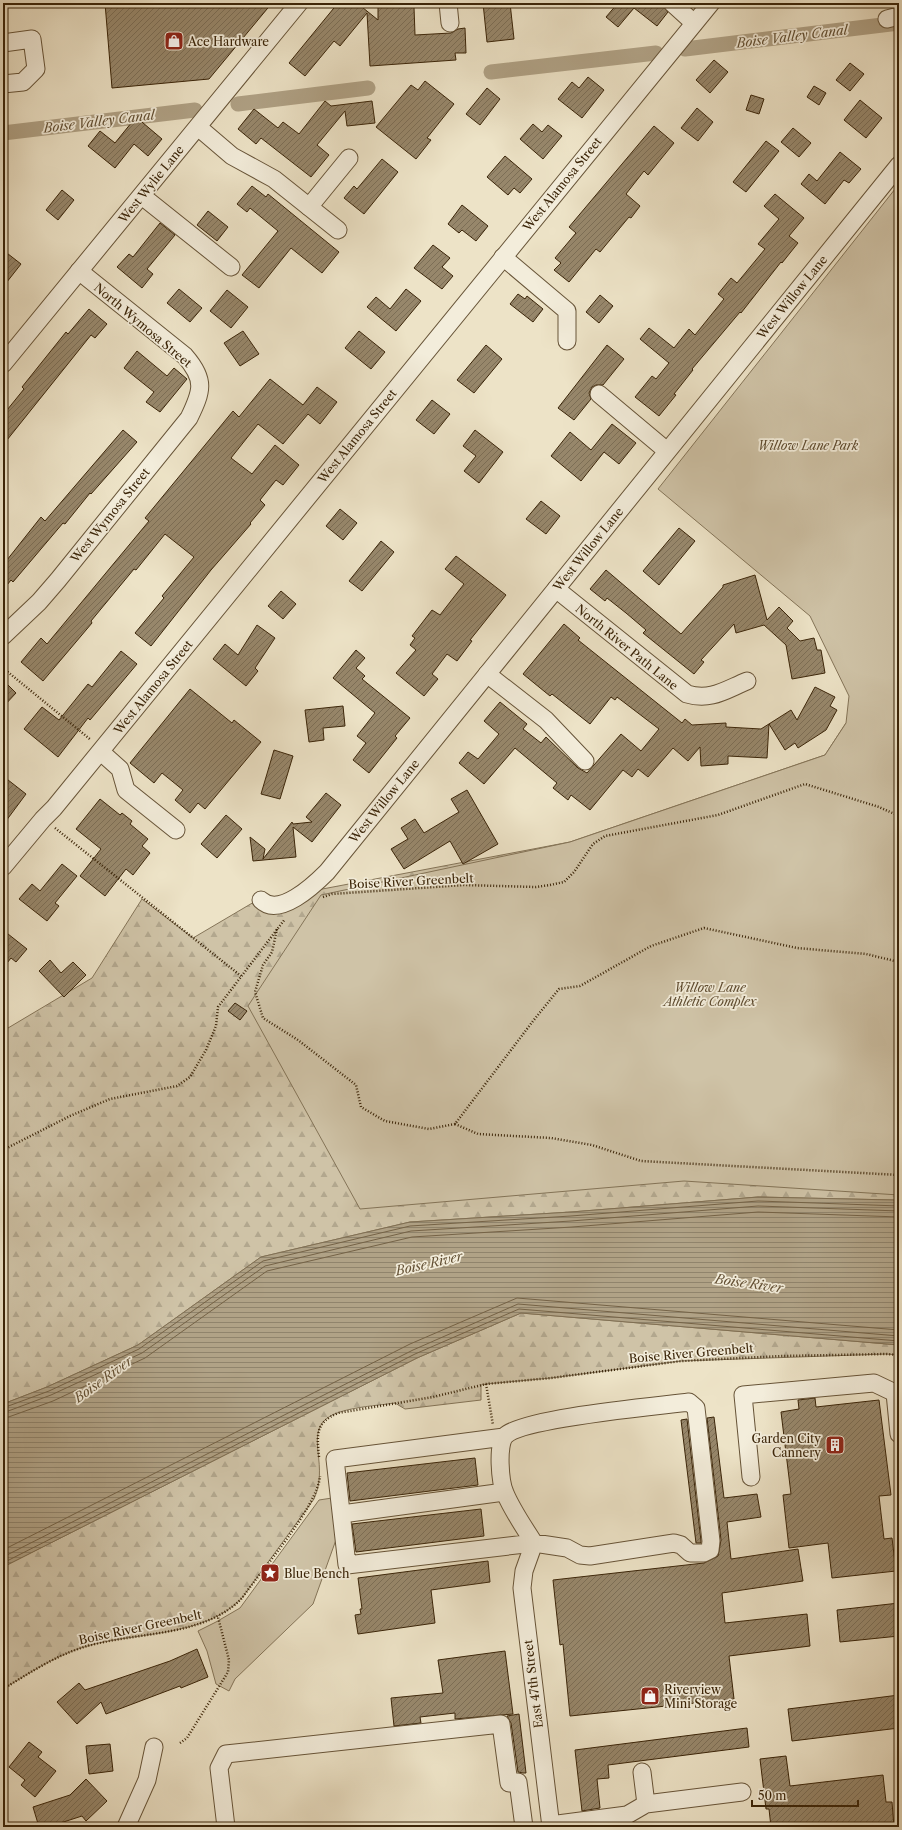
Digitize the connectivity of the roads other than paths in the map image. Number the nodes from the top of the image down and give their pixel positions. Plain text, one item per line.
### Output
1 (299, 3) edge
2 (448, 3) edge
3 (672, 3) edge
4 (711, 3) edge
5 (450, 23) dead end
6 (694, 23) junction
7 (3, 43) edge
8 (3, 84) edge
9 (198, 127) junction
10 (349, 158) dead end
11 (899, 165) edge
12 (142, 196) junction
13 (309, 207) junction
14 (338, 230) dead end
15 (503, 257) junction
16 (231, 267) dead end
17 (79, 271) junction
18 (567, 341) dead end
19 (3, 364) edge
20 (200, 383) joint
21 (599, 394) dead end
22 (667, 451) junction
23 (556, 589) junction
24 (3, 636) edge
25 (487, 674) junction
26 (747, 681) dead end
27 (102, 750) junction
28 (585, 760) dead end
29 (176, 830) dead end
30 (3, 867) edge
31 (260, 900) dead end
32 (897, 1393) edge
33 (899, 1434) edge
34 (504, 1437) junction
35 (751, 1477) dead end
36 (504, 1492) junction
37 (342, 1514) junction
38 (534, 1543) junction
39 (154, 1747) dead end
40 (642, 1772) dead end
41 (742, 1792) dead end
42 (646, 1804) junction
43 (550, 1826) edge
44 (126, 1827) edge
45 (226, 1827) edge
46 (524, 1827) edge

1 - 9 street, West Wylie Lane
2 - 5 street
3 - 6 street
4 - 6 street, West Alamosa Street
6 - 15 street, West Alamosa Street
7 - 8 street
9 - 12 street, West Wylie Lane
9 - 13 street
10 - 13 street
11 - 22 street, West Willow Lane
12 - 16 street
12 - 17 street, West Wylie Lane
13 - 14 street
15 - 18 street
15 - 27 street, West Alamosa Street
17 - 19 street, West Wylie Lane
17 - 20 street, North Wymosa Street
20 - 24 street, West Wymosa Street
21 - 22 street
22 - 23 street, West Willow Lane
23 - 25 street, West Willow Lane
23 - 26 street, North River Path Lane
25 - 28 street
25 - 31 street, West Willow Lane
27 - 29 street
27 - 30 street, West Alamosa Street
32 - 33 street
32 - 35 street
34 - 36 street
34 - 37 street
34 - 38 street
36 - 37 street
36 - 38 street
37 - 38 street
38 - 43 street, East 47th Street
39 - 44 street
40 - 42 street
41 - 42 street
42 - 43 street
45 - 46 street

